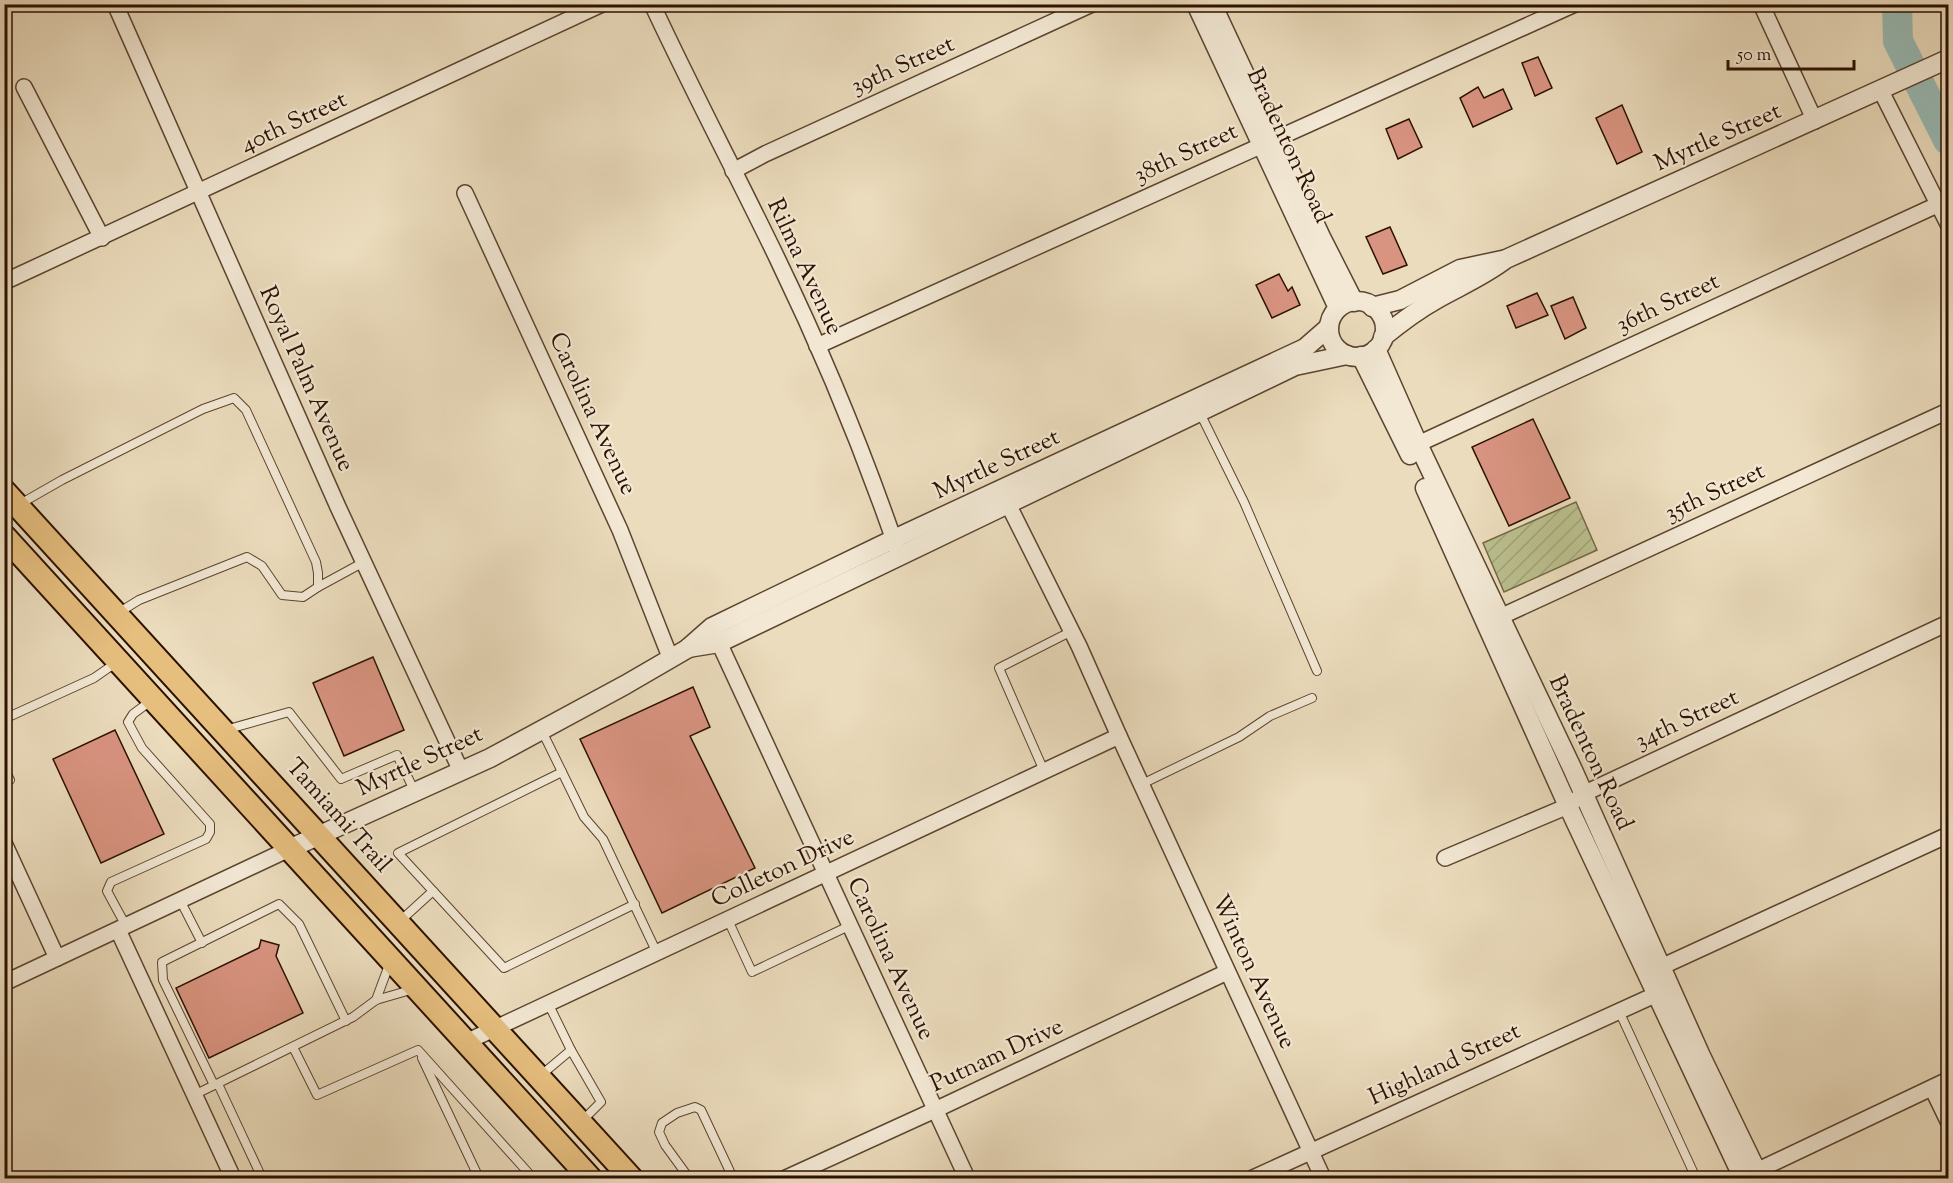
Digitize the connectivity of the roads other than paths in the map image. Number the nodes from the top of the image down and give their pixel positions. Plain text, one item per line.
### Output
1 (10, 4) edge
2 (602, 4) edge
3 (652, 4) edge
4 (1092, 4) edge
5 (1196, 4) edge
6 (1212, 4) edge
7 (1575, 4) edge
8 (1761, 4) edge
9 (118, 5) edge
10 (4, 7) edge
11 (1943, 62) edge
12 (24, 87) dead end
13 (1886, 88) junction
14 (1815, 121) junction
15 (1269, 142) junction
16 (733, 171) junction
17 (199, 192) junction
18 (465, 193) dead end
19 (1937, 205) junction
20 (1948, 225) edge
21 (102, 238) junction
22 (1506, 259) junction
23 (4, 282) edge
24 (1346, 305) junction
25 (1372, 307) junction
26 (1329, 327) junction
27 (817, 346) junction
28 (1367, 349) junction
29 (1948, 411) edge
30 (1200, 413) junction
31 (1418, 444) junction
32 (1005, 497) junction
33 (11, 498) edge
34 (4, 536) edge
35 (896, 547) junction
36 (364, 562) junction
37 (318, 587) junction
38 (117, 614) junction
39 (1500, 617) junction
40 (1948, 623) edge
41 (1072, 631) junction
42 (716, 635) junction
43 (670, 657) junction
44 (118, 661) junction
45 (1317, 671) dead end
46 (1312, 698) dead end
47 (153, 699) junction
48 (4, 719) edge
49 (541, 730) junction
50 (224, 731) junction
51 (1119, 736) junction
52 (4, 768) edge
53 (460, 769) junction
54 (1044, 771) junction
55 (562, 772) junction
56 (10, 780) dead end
57 (1142, 784) junction
58 (414, 790) junction
59 (1583, 794) junction
60 (1568, 806) junction
61 (319, 835) junction
62 (1948, 835) edge
63 (4, 843) edge
64 (289, 849) junction
65 (1445, 858) dead end
66 (826, 874) junction
67 (433, 891) junction
68 (180, 900) junction
69 (635, 904) junction
70 (728, 920) junction
71 (399, 922) junction
72 (849, 926) junction
73 (122, 928) junction
74 (202, 943) junction
75 (657, 953) junction
76 (57, 958) junction
77 (391, 960) junction
78 (1661, 967) junction
79 (1227, 972) junction
80 (4, 983) edge
81 (416, 989) junction
82 (1657, 994) junction
83 (376, 1000) junction
84 (548, 1003) junction
85 (1618, 1010) junction
86 (346, 1021) junction
87 (495, 1028) junction
88 (466, 1042) junction
89 (293, 1047) junction
90 (418, 1050) junction
91 (571, 1050) junction
92 (538, 1077) junction
93 (1948, 1080) edge
94 (216, 1085) junction
95 (1932, 1088) junction
96 (194, 1095) junction
97 (935, 1110) junction
98 (1948, 1121) edge
99 (580, 1122) junction
100 (1310, 1151) junction
101 (1748, 1177) edge
102 (233, 1179) edge
103 (262, 1179) edge
104 (479, 1179) edge
105 (533, 1179) edge
106 (590, 1179) edge
107 (631, 1179) edge
108 (688, 1179) edge
109 (733, 1179) edge
110 (786, 1179) edge
111 (967, 1179) edge
112 (1253, 1179) edge
113 (1323, 1179) edge
114 (1696, 1179) edge

1 - 10 street
2 - 17 street, 40th Street
3 - 16 street, Rilma Avenue
4 - 16 street, 39th Street
5 - 15 street, Bradenton Road
6 - 15 street, Bradenton Road
7 - 15 street, 38th Street
8 - 14 street
9 - 17 street, Royal Palm Avenue
11 - 13 street, Myrtle Street
12 - 21 street
13 - 14 street, Myrtle Street
13 - 19 street
14 - 22 street, Myrtle Street
15 - 24 street, Bradenton Road
15 - 27 street, 38th Street
16 - 27 street, Rilma Avenue
17 - 21 street, 40th Street
17 - 36 street, Royal Palm Avenue
18 - 43 street, Carolina Avenue
19 - 20 street
19 - 31 street, 36th Street
21 - 23 street, 40th Street
22 - 25 street, Myrtle Street
22 - 28 street, Myrtle Street
24 - 25 street
24 - 26 street
25 - 28 street, Bradenton Road
26 - 28 street, Bradenton Road
26 - 32 street, Myrtle Street
27 - 35 street, Rilma Avenue
28 - 30 street, Myrtle Street
28 - 31 street, Bradenton Road
28 - 60 street, Bradenton Road
29 - 39 street, 35th Street
30 - 32 street, Myrtle Street
30 - 45 lane
31 - 39 street, Bradenton Road
32 - 35 street, Myrtle Street
32 - 41 street, Winton Avenue
33 - 37 lane
33 - 38 main road, Tamiami Trail
34 - 44 main road
35 - 42 street, Myrtle Street
36 - 37 lane
36 - 53 street, Royal Palm Avenue
37 - 38 lane
38 - 50 main road, Tamiami Trail
39 - 59 street, Bradenton Road
40 - 59 street, 34th Street
41 - 51 street, Winton Avenue
41 - 54 lane
42 - 43 street, Myrtle Street
42 - 66 street, Carolina Avenue
43 - 49 street, Myrtle Street
44 - 47 main road
44 - 48 lane
46 - 57 lane
47 - 64 main road
47 - 73 lane
49 - 53 street, Myrtle Street
49 - 55 lane
50 - 58 lane
50 - 61 main road, Tamiami Trail
51 - 54 street, Colleton Drive
51 - 57 street, Winton Avenue
52 - 56 lane
53 - 58 street, Myrtle Street
54 - 66 street, Colleton Drive
55 - 67 lane
55 - 69 lane
57 - 79 street, Winton Avenue
58 - 61 street, Myrtle Street
59 - 60 street, 34th Street
59 - 78 street, Bradenton Road
60 - 65 street, 34th Street
60 - 82 street, Bradenton Road
61 - 64 street, Myrtle Street
61 - 71 main road, Tamiami Trail
62 - 78 street
63 - 76 street
64 - 68 street, Myrtle Street
64 - 77 main road
66 - 70 street, Colleton Drive
66 - 72 street, Carolina Avenue
67 - 69 lane
67 - 71 lane
68 - 73 street, Myrtle Street
68 - 74 lane
69 - 75 lane
70 - 72 lane
70 - 75 street, Colleton Drive
71 - 87 main road, Tamiami Trail
72 - 97 street, Carolina Avenue
73 - 76 street, Myrtle Street
73 - 96 street
74 - 86 lane
74 - 94 lane
75 - 84 street, Colleton Drive
76 - 80 street, Myrtle Street
77 - 81 main road
77 - 83 lane
78 - 101 street, Bradenton Road
79 - 97 street, Putnam Drive
79 - 100 street, Winton Avenue
81 - 83 lane
81 - 88 main road
82 - 85 street, Highland Street
82 - 101 street, Bradenton Road
83 - 86 lane
84 - 87 street, Colleton Drive
84 - 91 lane
85 - 100 street, Highland Street
85 - 114 lane
86 - 89 lane
87 - 88 street, Colleton Drive
87 - 92 main road, Tamiami Trail
88 - 106 main road
89 - 90 lane
89 - 94 lane
90 - 104 lane
90 - 105 lane
91 - 92 lane
91 - 99 lane
92 - 99 main road, Tamiami Trail
93 - 95 street
94 - 96 lane
94 - 103 lane
95 - 98 street
95 - 101 street
96 - 102 street
97 - 110 street, Putnam Drive
97 - 111 street, Carolina Avenue
99 - 107 main road, Tamiami Trail
100 - 112 street, Highland Street
100 - 113 street, Winton Avenue
108 - 109 lane

